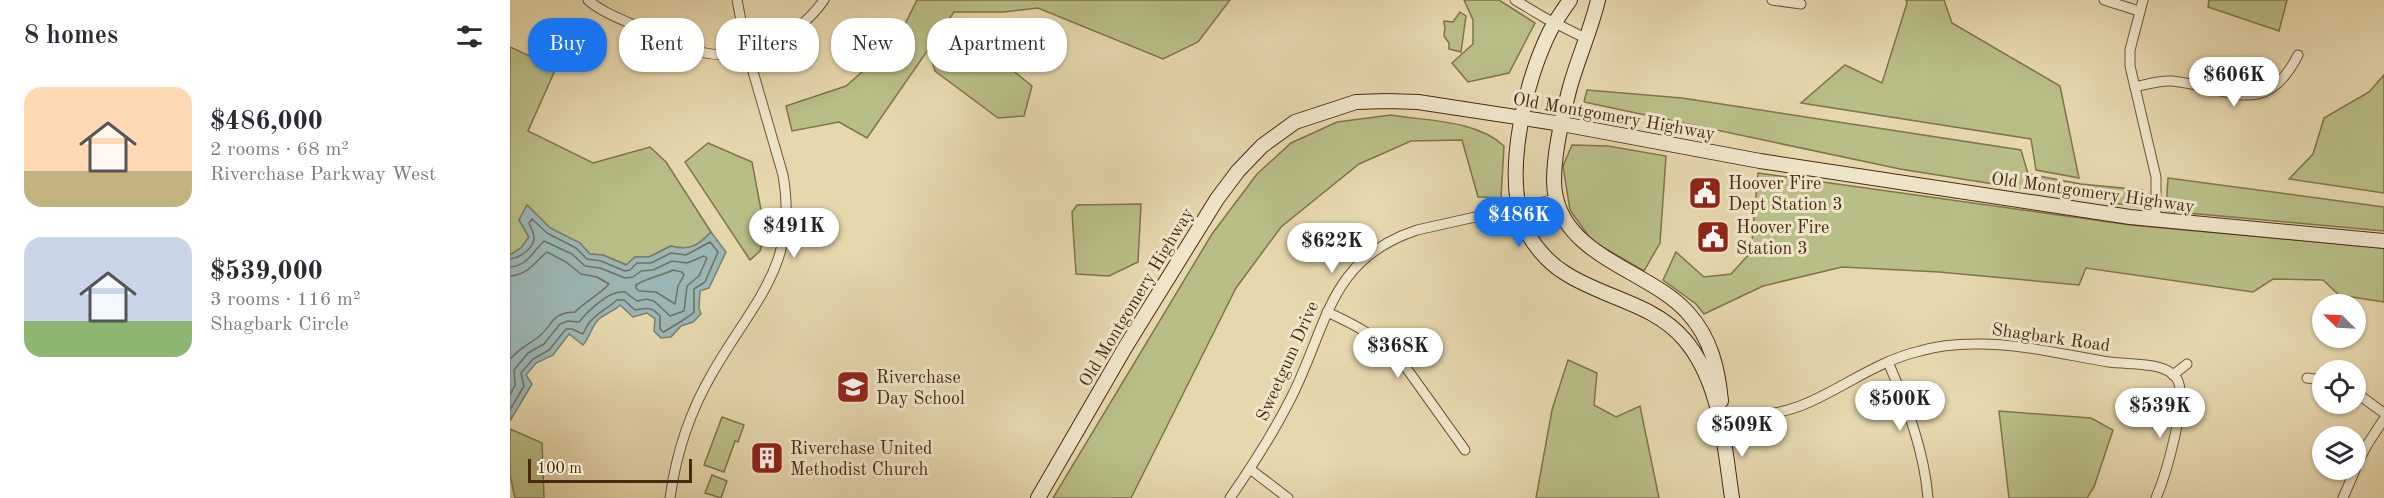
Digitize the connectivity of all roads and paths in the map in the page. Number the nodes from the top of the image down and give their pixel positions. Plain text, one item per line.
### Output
1 (588, 0) edge
2 (737, 0) edge
3 (824, 0) edge
4 (1515, 0) edge
5 (1570, 0) edge
6 (1598, 0) edge
7 (1772, 0) edge
8 (2104, 0) edge
9 (2143, 0) edge
10 (1801, 3) dead end
11 (2139, 11) junction
12 (741, 18) edge
13 (809, 18) edge
14 (1555, 23) junction
15 (1587, 39) junction
16 (716, 54) edge
17 (2298, 55) dead end
18 (753, 72) edge
19 (2135, 87) junction
20 (1522, 118) junction
21 (1562, 124) junction
22 (1556, 199) junction
23 (1520, 207) junction
24 (2156, 221) junction
25 (2384, 240) edge
26 (1327, 312) junction
27 (1888, 362) junction
28 (2187, 364) dead end
29 (2173, 375) junction
30 (2307, 378) dead end
31 (2312, 379) edge
32 (2366, 400) edge
33 (2384, 413) edge
34 (2384, 419) edge
35 (1721, 421) junction
36 (1465, 450) dead end
37 (2366, 450) edge
38 (1251, 469) junction
39 (2350, 480) edge
40 (670, 498) edge
41 (1038, 498) edge
42 (1230, 498) edge
43 (1288, 498) edge
44 (1732, 498) edge
45 (1928, 498) edge
46 (2156, 498) edge
47 (2343, 498) edge

1 - 16 street
2 - 12 street
3 - 13 street
4 - 14 street
5 - 14 street
6 - 15 street
7 - 10 street
8 - 11 street
9 - 11 street
11 - 19 street
14 - 15 street
14 - 20 street
15 - 21 street
17 - 19 street
18 - 40 street
19 - 24 street
20 - 21 street, Old Montgomery Highway
20 - 23 street
20 - 41 street, Old Montgomery Highway
21 - 22 street
21 - 24 street, Old Montgomery Highway
22 - 23 street, Sweetgum Drive
22 - 35 street
23 - 26 street, Sweetgum Drive
23 - 35 street
24 - 25 street, Old Montgomery Highway
26 - 36 street
26 - 38 street, Sweetgum Drive
27 - 29 street, Shagbark Road
27 - 35 street, Shagbark Road
27 - 45 street
28 - 29 street
29 - 46 street
30 - 31 street
32 - 33 street
34 - 37 street
35 - 44 street
38 - 42 street, Sweetgum Drive
38 - 43 street
39 - 47 street

